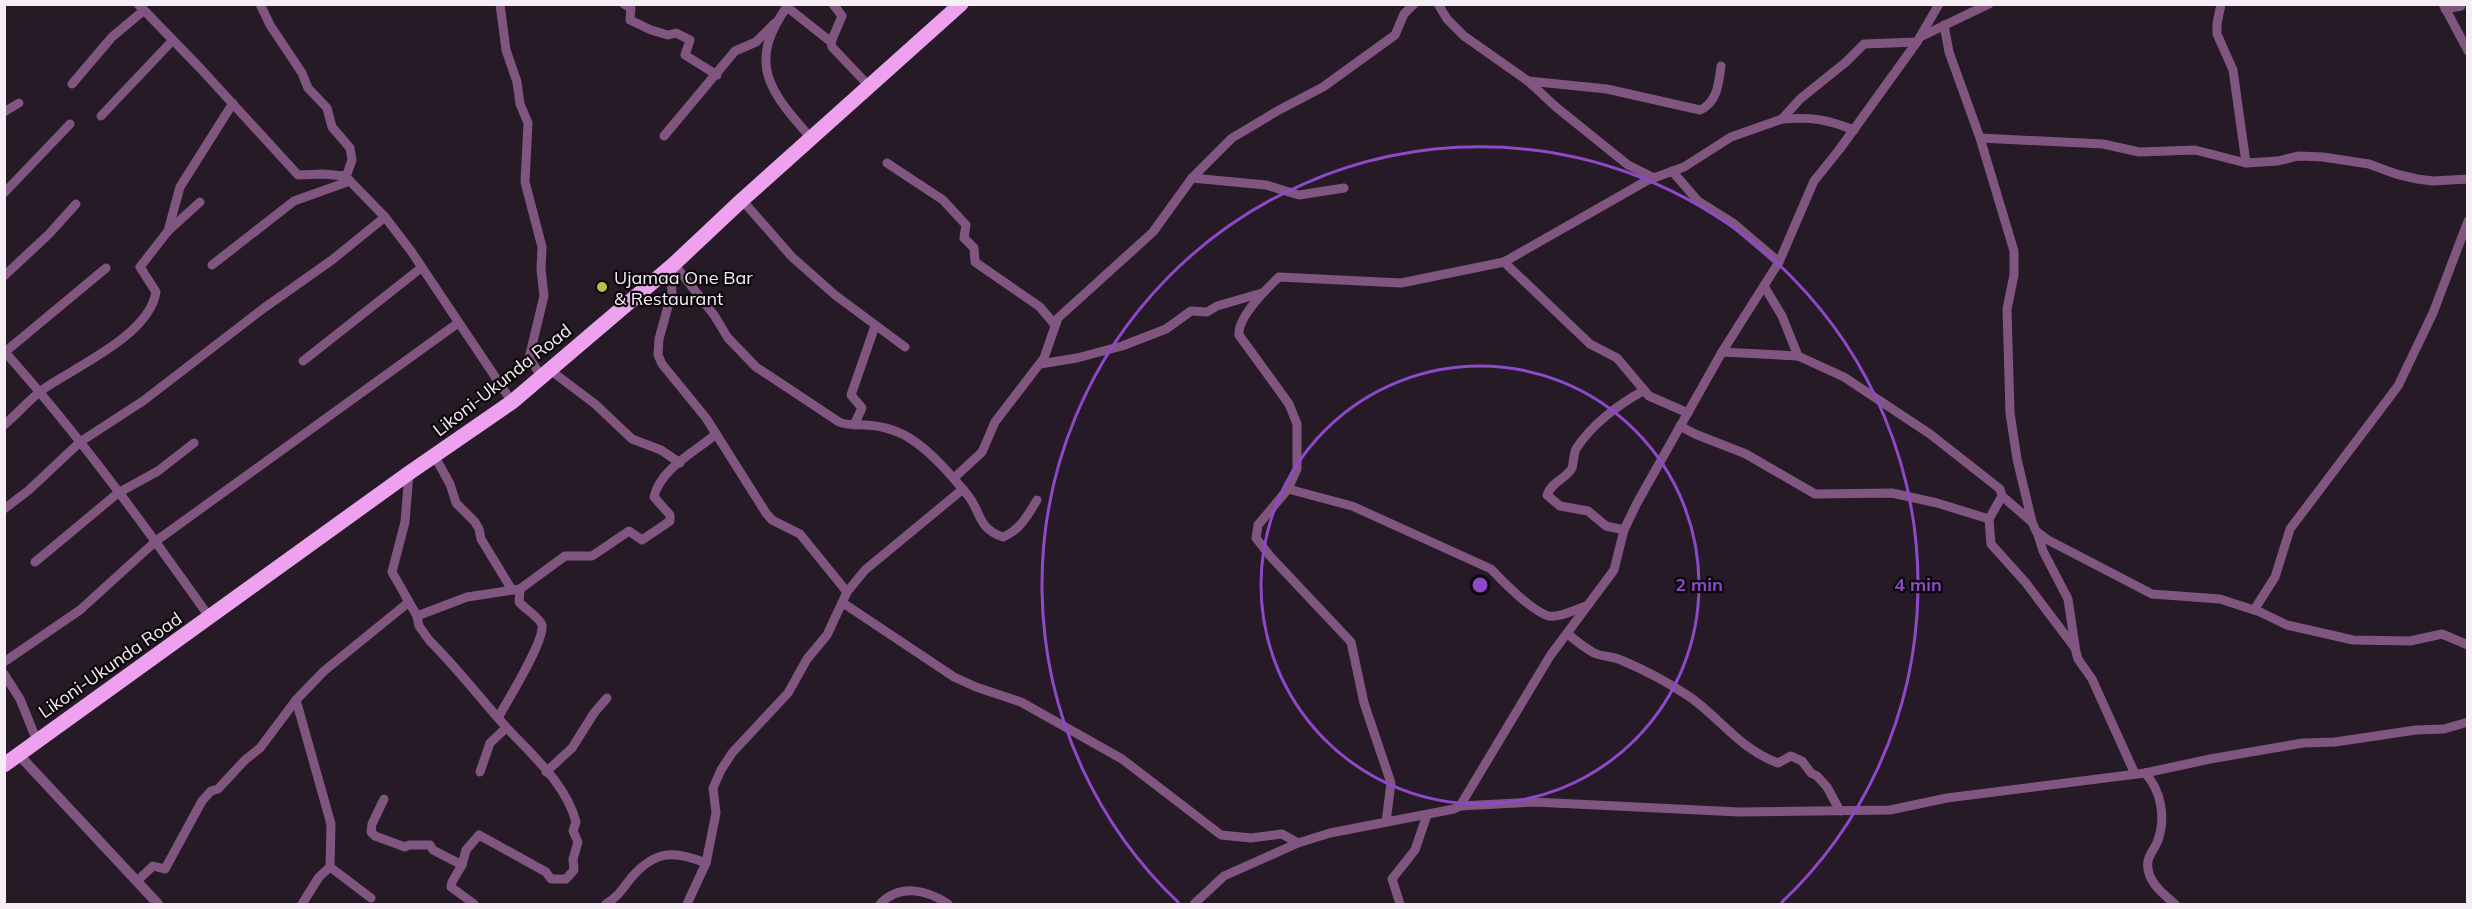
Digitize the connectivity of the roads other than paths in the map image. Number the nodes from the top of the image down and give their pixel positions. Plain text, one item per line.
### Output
1 (261, 4) edge
2 (500, 4) edge
3 (624, 4) edge
4 (833, 4) edge
5 (961, 4) edge
6 (1414, 4) edge
7 (1438, 4) edge
8 (1939, 4) edge
9 (1989, 4) edge
10 (2221, 4) edge
11 (788, 6) edge
12 (2444, 7) edge
13 (2462, 7) edge
14 (141, 8) edge
15 (775, 23) junction
16 (1944, 25) junction
17 (1918, 39) junction
18 (172, 41) junction
19 (831, 42) junction
20 (2467, 50) edge
21 (1721, 66) dead end
22 (717, 75) junction
23 (1528, 81) junction
24 (72, 84) dead end
25 (869, 86) junction
26 (19, 103) dead end
27 (233, 103) junction
28 (4, 112) edge
29 (101, 116) dead end
30 (1782, 119) junction
31 (70, 124) dead end
32 (1854, 130) junction
33 (664, 135) dead end
34 (1980, 138) junction
35 (812, 140) junction
36 (887, 163) dead end
37 (2246, 163) junction
38 (1672, 171) junction
39 (1192, 178) junction
40 (1654, 178) junction
41 (348, 179) junction
42 (2468, 179) edge
43 (1344, 188) dead end
44 (4, 193) edge
45 (742, 200) junction
46 (200, 202) dead end
47 (76, 204) dead end
48 (385, 217) junction
49 (2468, 220) edge
50 (168, 231) junction
51 (1504, 262) junction
52 (1779, 262) junction
53 (212, 265) dead end
54 (106, 268) dead end
55 (421, 268) junction
56 (669, 269) junction
57 (4, 276) edge
58 (1764, 286) junction
59 (1262, 293) junction
60 (458, 322) junction
61 (1055, 325) junction
62 (875, 326) junction
63 (905, 347) dead end
64 (5, 352) edge
65 (1722, 352) junction
66 (1798, 356) junction
67 (303, 361) dead end
68 (1040, 364) junction
69 (546, 374) junction
70 (41, 391) junction
71 (1643, 391) junction
72 (512, 402) junction
73 (1688, 413) junction
74 (4, 425) edge
75 (854, 425) junction
76 (1680, 426) junction
77 (716, 434) junction
78 (80, 442) junction
79 (194, 443) dead end
80 (435, 457) junction
81 (680, 463) junction
82 (409, 473) junction
83 (954, 478) junction
84 (963, 489) junction
85 (1288, 489) junction
86 (118, 493) junction
87 (2002, 496) junction
88 (1037, 500) dead end
89 (4, 509) edge
90 (1989, 519) junction
91 (2034, 527) junction
92 (1624, 530) junction
93 (156, 541) junction
94 (36, 562) dead end
95 (516, 589) junction
96 (847, 592) junction
97 (409, 602) junction
98 (843, 603) junction
99 (1586, 606) junction
100 (2254, 610) junction
101 (417, 616) junction
102 (210, 618) junction
103 (1568, 634) junction
104 (2468, 645) edge
105 (2075, 648) junction
106 (4, 662) edge
107 (4, 674) edge
108 (607, 698) dead end
109 (296, 700) junction
110 (498, 718) junction
111 (2468, 722) edge
112 (506, 728) junction
113 (37, 741) junction
114 (19, 755) junction
115 (4, 765) edge
116 (480, 772) dead end
117 (546, 772) junction
118 (2140, 774) junction
119 (384, 799) dead end
120 (1460, 806) junction
121 (1840, 812) junction
122 (1427, 814) junction
123 (1386, 822) junction
124 (1298, 843) junction
125 (706, 863) junction
126 (462, 865) junction
127 (330, 867) junction
128 (137, 881) junction
129 (370, 898) dead end
130 (158, 904) edge
131 (302, 904) edge
132 (474, 904) edge
133 (606, 904) edge
134 (687, 904) edge
135 (880, 904) edge
136 (948, 904) edge
137 (1194, 904) edge
138 (1400, 904) edge
139 (2175, 904) edge

1 - 41 street
2 - 69 street
3 - 22 street
4 - 19 street
5 - 25 highway, Likoni-Ukunda Road
6 - 39 street
7 - 23 street
8 - 17 street
9 - 16 street
10 - 37 street
11 - 15 street
11 - 19 street
12 - 13 street
12 - 20 street
14 - 18 street
14 - 24 street
15 - 22 street
15 - 35 street
16 - 17 street
16 - 34 street
17 - 30 street
17 - 32 street
18 - 27 street
18 - 29 street
19 - 25 street
21 - 23 street
22 - 33 street
23 - 40 street
25 - 35 highway, Likoni-Ukunda Road
26 - 28 street
27 - 41 street
27 - 50 street
30 - 32 street
30 - 38 street
31 - 44 street
32 - 52 street
34 - 37 street
34 - 91 street
35 - 45 highway, Likoni-Ukunda Road
36 - 61 street
37 - 42 street
38 - 40 street
38 - 52 street
39 - 43 street
39 - 61 street
40 - 51 street
41 - 48 street
41 - 53 street
45 - 56 highway, Likoni-Ukunda Road
45 - 62 street
46 - 50 street
47 - 57 street
48 - 55 street
48 - 78 street
49 - 100 street
50 - 70 street
51 - 59 street
51 - 71 street
52 - 58 street
54 - 64 street
55 - 60 street
55 - 67 street
56 - 69 highway, Likoni-Ukunda Road
56 - 75 street
56 - 77 street
58 - 65 street
58 - 66 street
59 - 68 street
59 - 85 street
60 - 72 street
60 - 93 street
61 - 68 street
62 - 63 street
62 - 75 street
64 - 70 street
65 - 66 street
65 - 73 street
66 - 87 street
68 - 83 street
69 - 72 highway, Likoni-Ukunda Road
69 - 81 street
70 - 74 street
70 - 78 street
71 - 73 street
71 - 92 street
72 - 80 highway, Likoni-Ukunda Road
73 - 76 street
75 - 83 street
76 - 90 street
76 - 92 street
77 - 81 street
77 - 96 street
78 - 86 street
78 - 89 street
79 - 86 street
80 - 82 highway, Likoni-Ukunda Road
80 - 95 street
81 - 95 street
82 - 97 street
82 - 102 highway, Likoni-Ukunda Road
83 - 84 street
84 - 88 street
84 - 96 street
85 - 99 street
85 - 123 street
86 - 93 street
86 - 94 street
87 - 90 street
87 - 91 street
90 - 105 street
91 - 100 street
91 - 105 street
92 - 99 street
93 - 102 street
93 - 106 street
95 - 101 street
95 - 110 street
96 - 98 street
97 - 101 street
97 - 109 street
98 - 124 street
98 - 125 street
99 - 103 street
100 - 104 street
101 - 110 street
102 - 113 highway, Likoni-Ukunda Road
103 - 120 street
103 - 121 street
105 - 118 street
107 - 113 street
108 - 117 street
109 - 127 street
109 - 128 street
110 - 112 street
111 - 118 street
112 - 116 street
112 - 117 street
113 - 114 highway, Likoni-Ukunda Road
114 - 115 highway, Likoni-Ukunda Road
114 - 128 street
117 - 126 street
118 - 121 street
118 - 139 street
119 - 126 street
120 - 121 street
120 - 122 street
122 - 123 street
122 - 138 street
123 - 124 street
124 - 137 street
125 - 133 street
125 - 134 street
126 - 132 street
127 - 129 street
127 - 131 street
128 - 130 street
135 - 136 street

